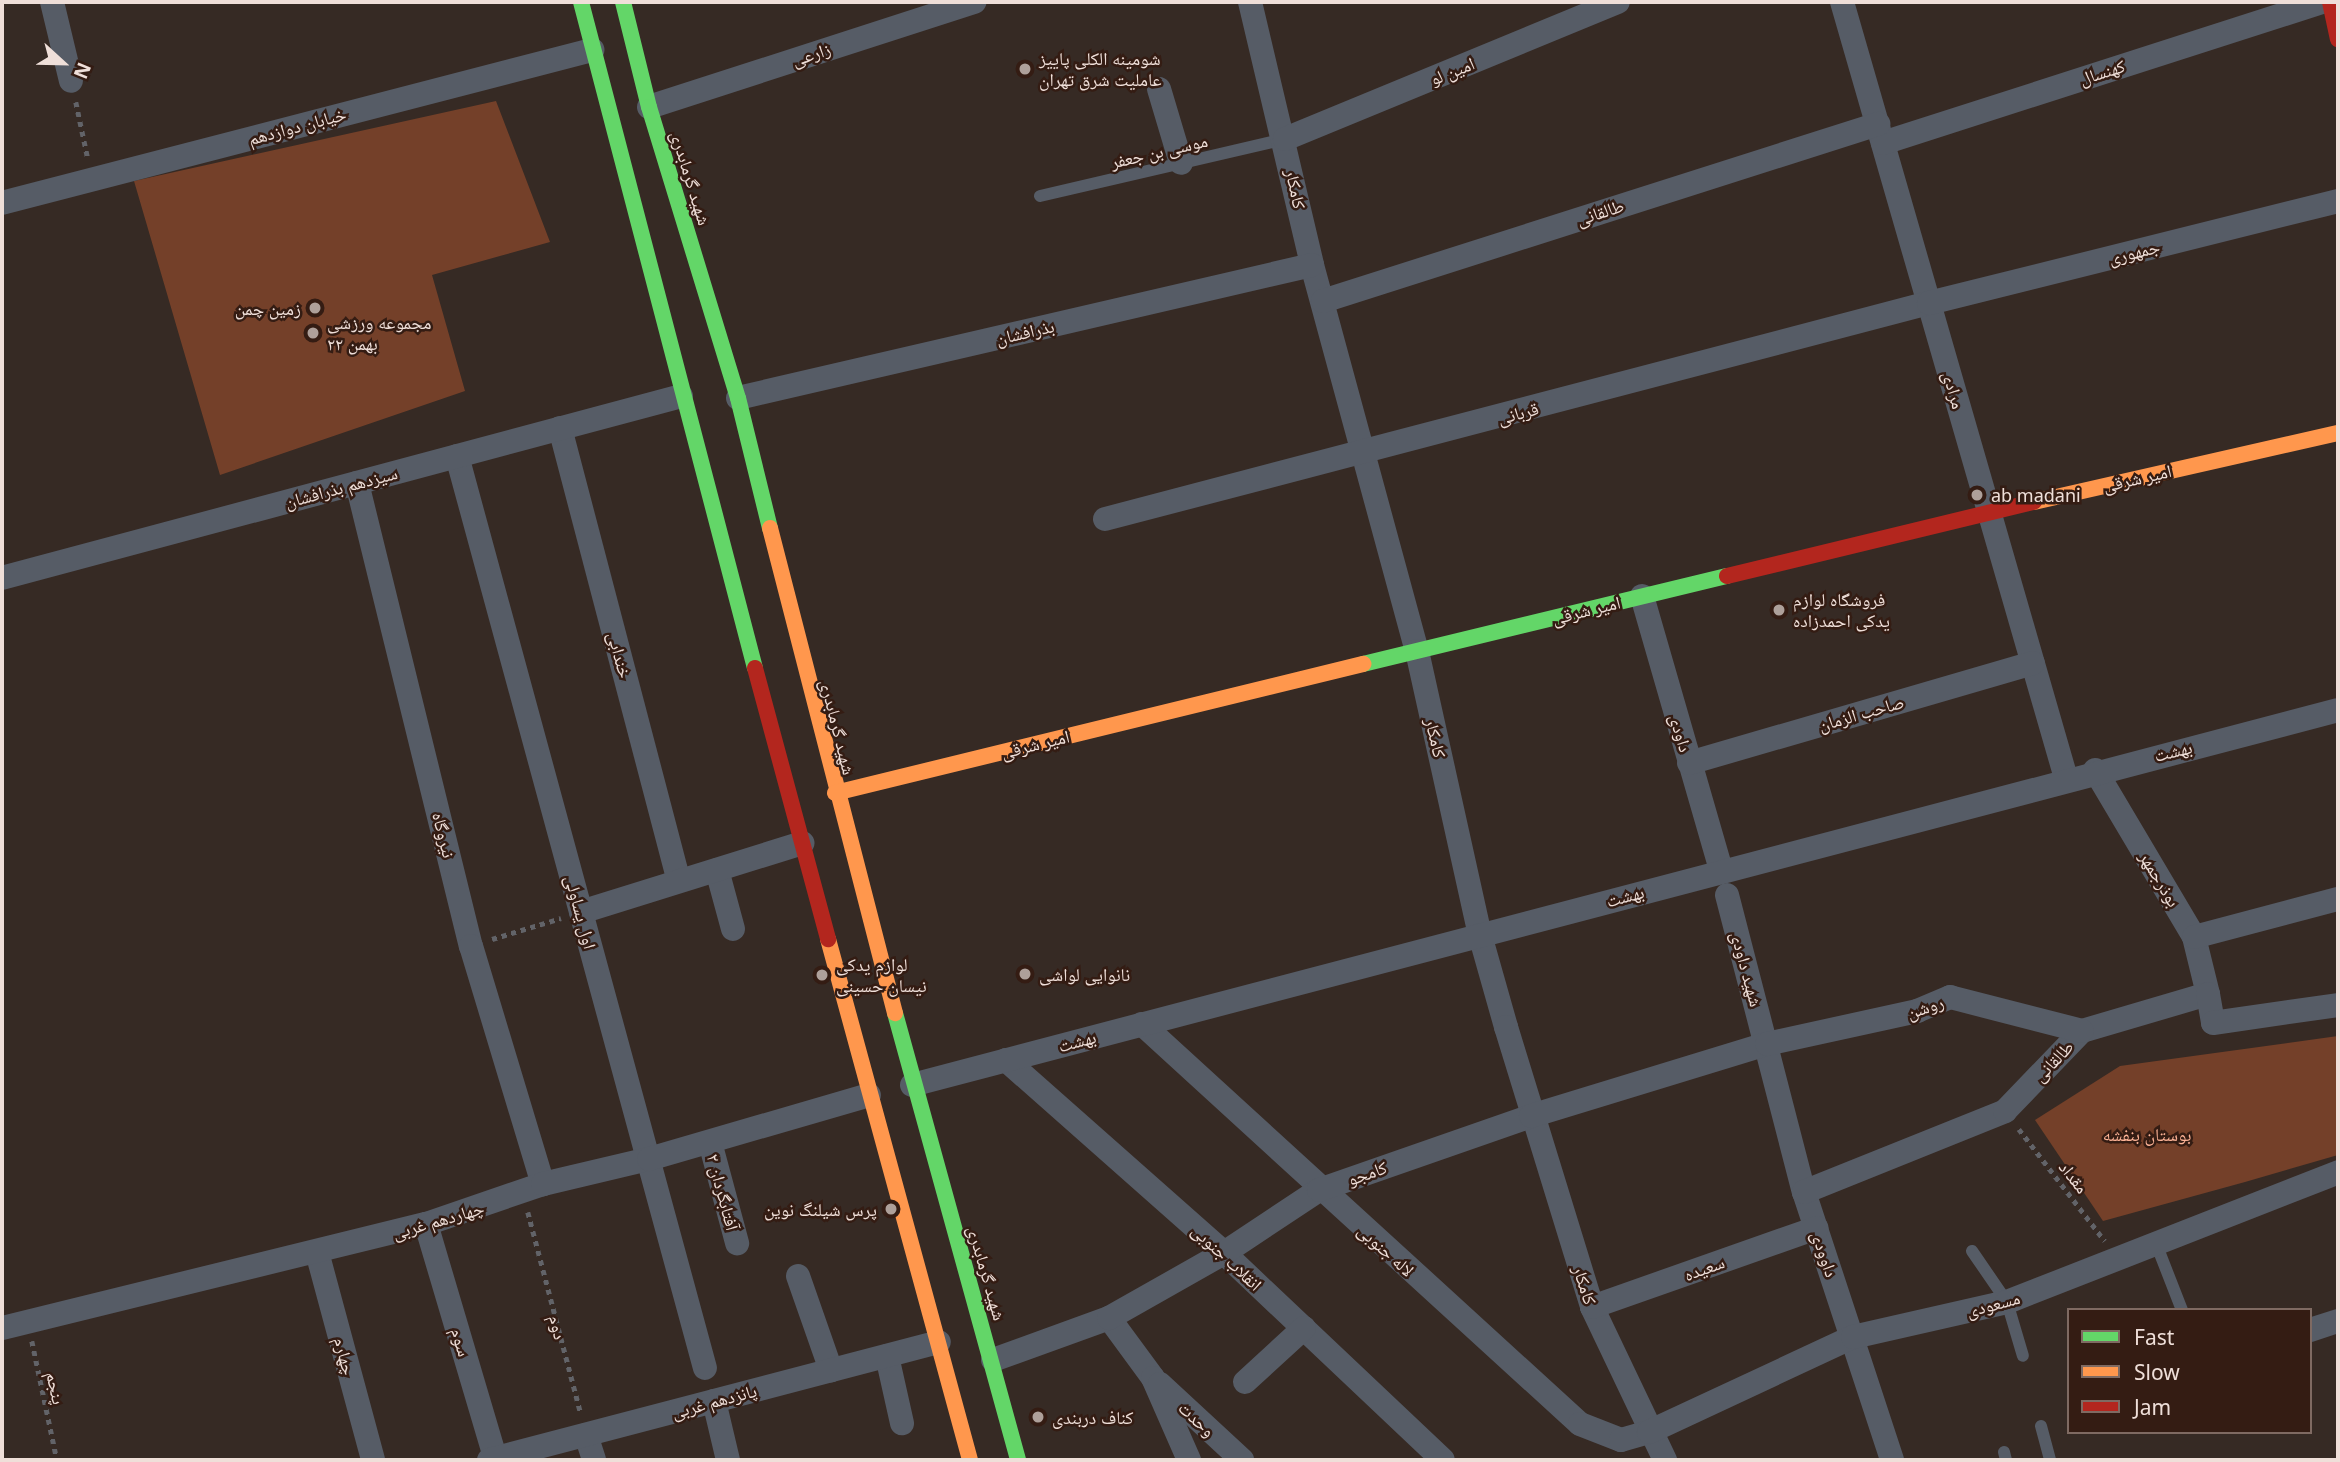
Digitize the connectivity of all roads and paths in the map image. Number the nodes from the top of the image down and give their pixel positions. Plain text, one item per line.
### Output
1 (52, 2) edge
2 (581, 2) edge
3 (623, 2) edge
4 (974, 2) edge
5 (1250, 2) edge
6 (1618, 2) edge
7 (1842, 2) edge
8 (2321, 2) edge
9 (2330, 2) edge
10 (2338, 39) edge
11 (592, 50) junction
12 (71, 81) joint
13 (1159, 89) dead end
14 (649, 107) junction
15 (1880, 133) junction
16 (1285, 139) junction
17 (1181, 163) junction
18 (92, 179) junction
19 (1040, 196) dead end
20 (2338, 201) edge
21 (2, 203) edge
22 (1312, 265) junction
23 (1323, 301) junction
24 (1929, 303) junction
25 (681, 396) junction
26 (738, 398) junction
27 (560, 428) junction
28 (2338, 433) edge
29 (1365, 454) junction
30 (457, 456) junction
31 (357, 483) junction
32 (1989, 512) junction
33 (1105, 519) dead end
34 (2, 578) edge
35 (1642, 596) junction
36 (1417, 651) junction
37 (2033, 663) junction
38 (2338, 710) edge
39 (1689, 763) junction
40 (2095, 770) junction
41 (2066, 778) junction
42 (835, 793) junction
43 (803, 843) junction
44 (717, 870) junction
45 (1721, 870) junction
46 (679, 881) junction
47 (1727, 895) dead end
48 (2338, 898) edge
49 (581, 912) junction
50 (733, 929) dead end
51 (1480, 934) junction
52 (2194, 937) junction
53 (471, 946) junction
54 (2208, 994) junction
55 (2338, 1005) edge
56 (1142, 1024) junction
57 (2082, 1031) junction
58 (1767, 1044) junction
59 (1006, 1060) junction
60 (912, 1085) junction
61 (869, 1096) junction
62 (2005, 1111) junction
63 (1531, 1116) junction
64 (718, 1139) junction
65 (649, 1159) junction
66 (2338, 1172) edge
67 (533, 1189) junction
68 (1319, 1190) junction
69 (1804, 1192) junction
70 (426, 1224) junction
71 (1816, 1228) junction
72 (744, 1237) dead end
73 (2157, 1245) junction
74 (1972, 1251) dead end
75 (317, 1252) junction
76 (1224, 1253) junction
77 (2121, 1261) junction
78 (799, 1276) dead end
79 (2007, 1302) junction
80 (1592, 1307) junction
81 (2181, 1308) edge
82 (1109, 1318) junction
83 (28, 1321) junction
84 (2338, 1321) edge
85 (2, 1328) edge
86 (1304, 1328) junction
87 (2312, 1329) edge
88 (1853, 1337) junction
89 (939, 1342) junction
90 (887, 1356) junction
91 (2022, 1356) dead end
92 (993, 1360) junction
93 (705, 1368) dead end
94 (831, 1370) junction
95 (1153, 1378) junction
96 (1245, 1382) dead end
97 (714, 1401) junction
98 (902, 1423) dead end
99 (2041, 1426) dead end
100 (1649, 1432) junction
101 (586, 1435) junction
102 (57, 1460) edge
103 (373, 1460) edge
104 (494, 1460) edge
105 (594, 1460) edge
106 (728, 1460) edge
107 (970, 1460) edge
108 (1018, 1460) edge
109 (1189, 1460) edge
110 (1242, 1460) edge
111 (1443, 1460) edge
112 (1665, 1460) edge
113 (1892, 1460) edge
114 (2050, 1460) edge

1 - 12 street
2 - 11 main road
3 - 14 main road, شهید گرمابدری
4 - 14 street, زارعی
5 - 16 street, کامکار
6 - 16 street, امین لو
7 - 15 street, مرادی
8 - 15 street, کهنسال
9 - 10 main road
11 - 18 street, خیابان دوازدهم
11 - 25 main road
12 - 18 path
13 - 17 street
14 - 26 main road, شهید گرمابدری
15 - 23 street, طالقانی
15 - 24 street, مرادی
16 - 17 lane, موسی بن جعفر
16 - 22 street, کامکار
17 - 19 lane, موسی بن جعفر
18 - 21 street, خیابان دوازدهم
20 - 24 street, جمهوری
22 - 23 street, کامکار
22 - 26 street, بذرافشان
23 - 29 street, کامکار
24 - 29 street, قربانی
24 - 32 street, مرادی
25 - 27 street, سیزدهم بذرافشان
25 - 43 main road
26 - 42 main road, شهید گرمابدری
27 - 30 street, سیزدهم بذرافشان
27 - 46 street, خندابی
28 - 32 main road, امیر شرقی
29 - 33 street, قربانی
29 - 36 street, کامکار
30 - 31 street, سیزدهم بذرافشان
30 - 49 street, اول یساولی
31 - 34 street, سیزدهم بذرافشان
31 - 53 street, نیروگاه
32 - 35 main road, امیر شرقی
32 - 37 street, مرادی
35 - 36 main road, امیر شرقی
35 - 39 street, داودی
36 - 42 main road, امیر شرقی
36 - 51 street, کامکار
37 - 39 street, صاحب الزمان
37 - 41 street, مرادی
38 - 40 street, بهشت
39 - 45 street, داودی
40 - 41 street, بهشت
40 - 52 street, بوذرجمهر
41 - 45 street, بهشت
42 - 60 main road, شهید گرمابدری
43 - 44 street
43 - 61 main road
44 - 46 street
44 - 50 street
45 - 51 street, بهشت
46 - 49 street
47 - 58 street, شهید داودی
48 - 52 street
49 - 53 path
49 - 65 street, اول یساولی
51 - 56 street, بهشت
51 - 63 street, کامکار
52 - 54 street, بوذرجمهر
53 - 67 street, نیروگاه
54 - 55 street
54 - 57 street, طالقانی
56 - 59 street, بهشت
56 - 68 street, لاله جنوبی
57 - 58 street, روشن
57 - 62 street, طالقانی
58 - 63 street, کامجو
58 - 69 street, داوودی
59 - 60 street, بهشت
59 - 76 street, انقلاب جنوبی
60 - 61 main road
60 - 92 main road, شهید گرمابدری
61 - 64 street, چهاردهم غربی
61 - 89 main road
62 - 69 street, طالقانی
62 - 77 path, مقداد
63 - 68 street, کامجو
63 - 80 street, کامکار
64 - 65 street, چهاردهم غربی
64 - 72 street, آفتابگردان ۲
65 - 67 street, چهاردهم غربی
65 - 93 street, اول یساولی
66 - 73 street, مسعودی
67 - 70 street, چهاردهم غربی
67 - 101 path, دوم
68 - 76 street, کامجو
68 - 100 street, لاله جنوبی
69 - 71 street, داوودی
70 - 75 street, چهاردهم غربی
70 - 104 street, سوم
71 - 80 street, سعیده
71 - 88 street, داوودی
73 - 77 street, مسعودی
73 - 81 lane
74 - 79 lane
75 - 83 street, چهاردهم غربی
75 - 103 street, چهارم
76 - 82 street, کامجو
76 - 86 street, انقلاب جنوبی
77 - 79 street, مسعودی
78 - 94 street
79 - 88 street, مسعودی
79 - 91 lane
80 - 100 street, کامکار
82 - 92 street, کامجو
82 - 95 street, وحدت
83 - 85 street, چهاردهم غربی
83 - 102 path, پنجم
84 - 87 street
86 - 96 street
86 - 111 street, انقلاب جنوبی
88 - 100 street, مسعودی
88 - 113 street, داوودی
89 - 90 street, پانزدهم غربی
89 - 107 main road
90 - 94 street, پانزدهم غربی
90 - 98 street
92 - 108 main road, شهید گرمابدری
94 - 97 street, پانزدهم غربی
95 - 109 street, وحدت
95 - 110 street, وحدت
97 - 101 street, پانزدهم غربی
97 - 106 street
99 - 114 lane
100 - 112 street, کامکار
101 - 104 street, پانزدهم غربی
101 - 105 street

